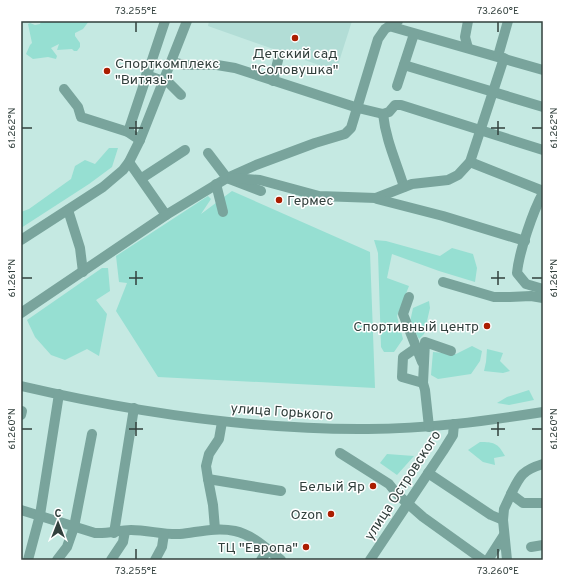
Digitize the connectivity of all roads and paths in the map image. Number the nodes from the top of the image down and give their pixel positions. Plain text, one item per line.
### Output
1 (165, 21) edge
2 (186, 21) edge
3 (468, 21) edge
4 (508, 21) edge
5 (394, 23) edge
6 (414, 34) junction
7 (468, 48) junction
8 (279, 56) dead end
9 (501, 57) junction
10 (171, 62) junction
11 (404, 65) junction
12 (542, 66) edge
13 (146, 75) junction
14 (164, 81) junction
15 (273, 81) junction
16 (397, 86) dead end
17 (64, 89) dead end
18 (493, 91) junction
19 (181, 95) dead end
20 (543, 107) edge
21 (358, 108) junction
22 (382, 114) junction
23 (481, 131) junction
24 (128, 132) junction
25 (140, 140) junction
26 (185, 150) dead end
27 (543, 150) edge
28 (208, 153) dead end
29 (129, 162) junction
30 (470, 162) junction
31 (142, 178) junction
32 (227, 178) junction
33 (216, 184) junction
34 (404, 187) junction
35 (261, 190) dead end
36 (543, 192) edge
37 (376, 198) junction
38 (68, 210) junction
39 (223, 212) dead end
40 (166, 215) junction
41 (21, 240) edge
42 (525, 241) junction
43 (83, 272) junction
44 (443, 282) dead end
45 (543, 289) edge
46 (409, 297) dead end
47 (543, 298) edge
48 (21, 313) edge
49 (416, 348) junction
50 (451, 350) dead end
51 (423, 364) junction
52 (423, 383) junction
53 (21, 386) edge
54 (59, 394) junction
55 (134, 408) junction
56 (543, 412) edge
57 (222, 422) junction
58 (454, 424) junction
59 (429, 427) junction
60 (92, 434) dead end
61 (340, 453) dead end
62 (543, 464) edge
63 (428, 473) junction
64 (208, 479) junction
65 (281, 491) dead end
66 (511, 494) junction
67 (409, 503) junction
68 (543, 503) edge
69 (21, 510) edge
70 (40, 515) junction
71 (503, 520) junction
72 (74, 527) junction
73 (215, 529) junction
74 (125, 531) junction
75 (114, 533) junction
76 (164, 534) junction
77 (504, 535) junction
78 (543, 545) edge
79 (531, 547) dead end
80 (268, 550) junction
81 (28, 560) edge
82 (57, 560) edge
83 (111, 560) edge
84 (155, 560) edge
85 (261, 560) edge
86 (281, 560) edge
87 (370, 560) edge
88 (483, 560) edge
89 (488, 560) edge
90 (507, 560) edge

1 - 13 street
2 - 10 street
3 - 7 street
4 - 9 street
5 - 6 street
5 - 21 street
6 - 7 street
6 - 11 street
7 - 9 street
8 - 15 street
9 - 12 street
9 - 18 street
10 - 14 street
10 - 15 street
11 - 16 street
11 - 18 street
13 - 14 street
13 - 24 street
14 - 19 street
14 - 25 street
15 - 21 street
17 - 24 street
18 - 20 street
18 - 23 street
21 - 22 street
21 - 32 street
22 - 23 street
22 - 34 street
23 - 27 street
23 - 30 street
24 - 25 street
25 - 29 street
26 - 31 street
28 - 32 street
29 - 31 street
29 - 38 street
30 - 34 street
30 - 36 street
31 - 40 street
32 - 33 street
32 - 35 street
32 - 37 street
33 - 39 street
33 - 40 street
34 - 37 street
36 - 42 street
37 - 42 street
38 - 41 street
38 - 43 street
40 - 43 street
42 - 45 street
43 - 48 street
44 - 47 street
46 - 49 street
49 - 51 street
49 - 52 street
50 - 51 street
51 - 52 street
52 - 59 street
53 - 54 street, улица Горького
54 - 55 street, улица Горького
54 - 70 street
55 - 57 street, улица Горького
55 - 75 street
56 - 58 street, улица Горького
57 - 59 street, улица Горького
57 - 64 street
58 - 59 street, улица Горького
58 - 63 street, улица Островского
60 - 72 street
61 - 67 street
62 - 66 street
63 - 67 street, улица Островского
63 - 71 street
64 - 65 street
64 - 73 street
66 - 68 street
66 - 71 street
67 - 87 street, улица Островского
67 - 88 street
69 - 70 street
70 - 72 street
70 - 81 street
71 - 77 street
72 - 75 street
72 - 82 street
73 - 76 street
73 - 80 street
74 - 75 street
74 - 76 street
74 - 83 street
76 - 84 street
77 - 89 street
77 - 90 street
78 - 79 street
80 - 85 street
80 - 86 street

